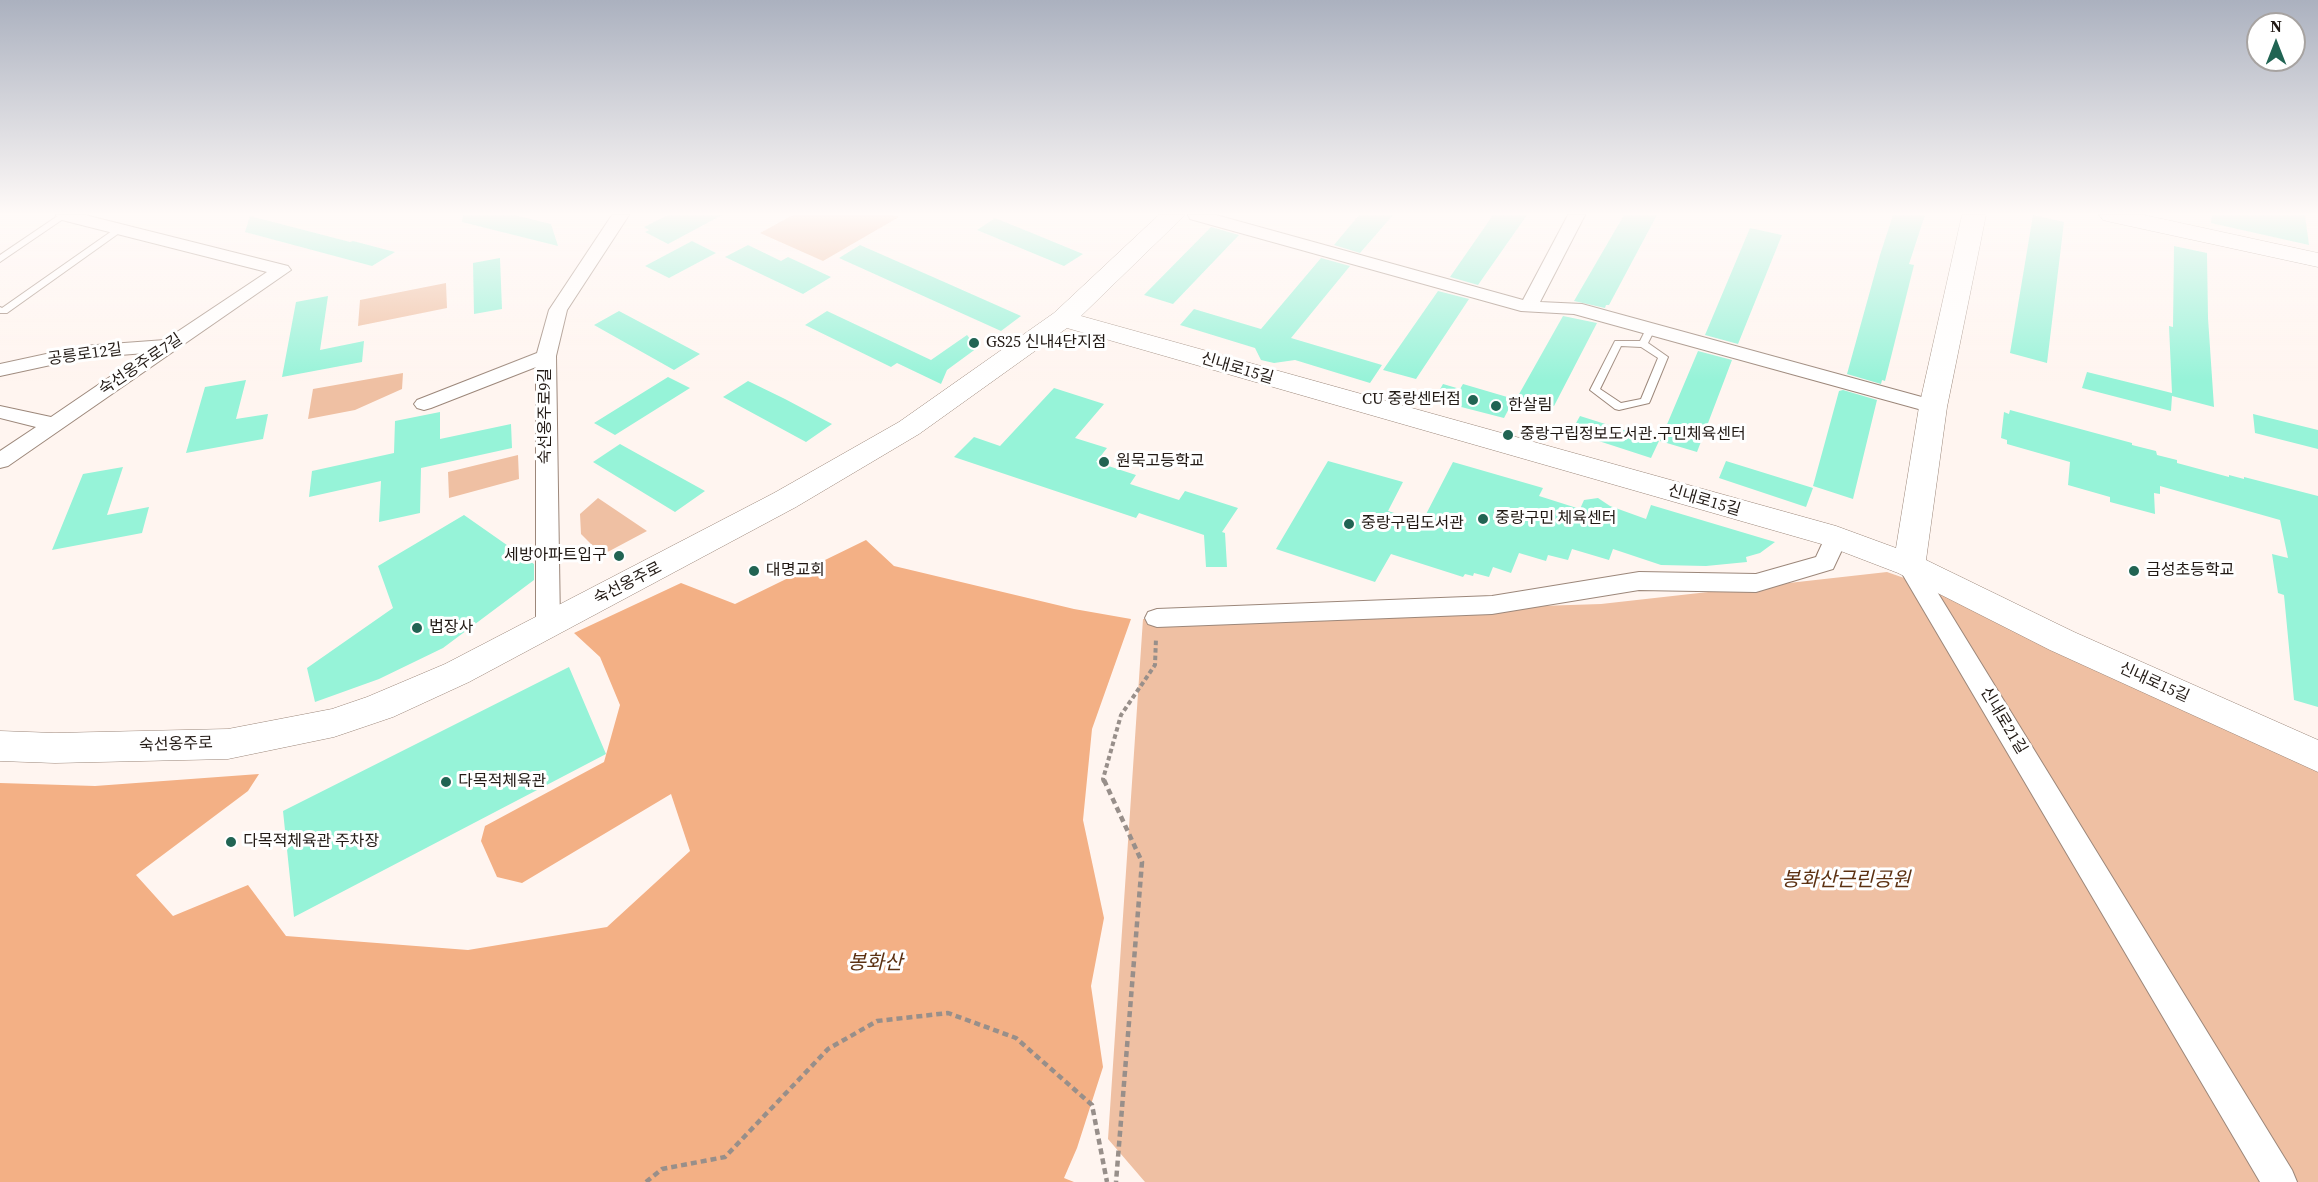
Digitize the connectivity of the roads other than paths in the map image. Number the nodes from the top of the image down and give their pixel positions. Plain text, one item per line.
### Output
1 (61, 270) edge
2 (282, 270) edge
3 (583, 270) edge
4 (1115, 270) edge
5 (1395, 270) edge
6 (1548, 270) edge
7 (1962, 270) edge
8 (1528, 307) junction
9 (0, 310) edge
10 (1063, 319) junction
11 (1646, 336) junction
12 (170, 346) junction
13 (546, 356) junction
14 (0, 370) edge
15 (424, 404) dead end
16 (1933, 407) junction
17 (0, 412) edge
18 (54, 424) junction
19 (0, 461) edge
20 (1836, 537) junction
21 (1909, 565) junction
22 (1157, 618) road end
23 (548, 625) junction
24 (0, 746) edge
25 (2318, 757) edge
26 (2280, 1182) edge

1 - 9 lane
2 - 12 street, 숙선옹주로7길
3 - 13 street, 숙선옹주로9길
4 - 10 street, 숙선옹주로
5 - 8 street
6 - 8 street
7 - 16 street
8 - 11 street
10 - 20 street, 신내로15길
10 - 23 street, 숙선옹주로
11 - 11 lane
11 - 16 street
12 - 14 street, 공릉로12길
12 - 18 street, 숙선옹주로7길
13 - 15 street
13 - 23 street, 숙선옹주로9길
16 - 21 street
17 - 18 street
18 - 19 street, 숙선옹주로7길
20 - 21 street, 신내로15길
20 - 22 street
21 - 25 street, 신내로15길
21 - 26 street, 신내로21길
23 - 24 street, 숙선옹주로

